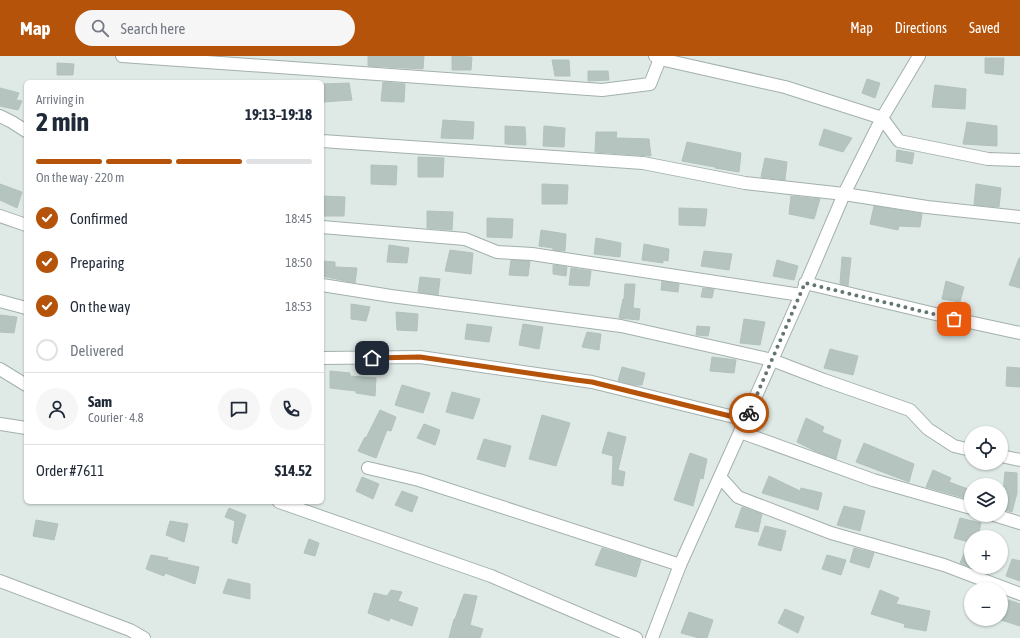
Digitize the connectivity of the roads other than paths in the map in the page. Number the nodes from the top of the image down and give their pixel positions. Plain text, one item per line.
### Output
1 (122, 56) edge
2 (919, 56) edge
3 (658, 57) edge
4 (0, 116) edge
5 (882, 118) junction
6 (24, 130) edge
7 (324, 141) edge
8 (1020, 160) edge
9 (844, 194) junction
10 (0, 216) edge
11 (1020, 218) edge
12 (24, 224) edge
13 (324, 227) edge
14 (805, 283) junction
15 (324, 285) edge
16 (801, 296) junction
17 (0, 301) edge
18 (24, 307) edge
19 (1020, 333) edge
20 (324, 358) edge
21 (772, 360) junction
22 (0, 370) edge
23 (24, 384) edge
24 (746, 420) junction
25 (0, 424) edge
26 (24, 428) edge
27 (740, 432) junction
28 (964, 448) edge
29 (1008, 457) edge
30 (1020, 460) edge
31 (368, 468) dead end
32 (720, 476) junction
33 (284, 504) edge
34 (964, 506) edge
35 (1008, 519) edge
36 (1020, 523) edge
37 (680, 565) junction
38 (0, 581) edge
39 (1020, 594) edge
40 (144, 638) edge
41 (636, 638) edge
42 (652, 638) edge

1 - 3 street
2 - 5 street
3 - 5 street
4 - 6 street
5 - 8 street
5 - 9 street
7 - 9 street
9 - 11 street
9 - 14 street
10 - 12 street
13 - 16 street
14 - 16 street
14 - 19 street
15 - 21 street
16 - 21 street
17 - 18 street
20 - 24 street
21 - 24 street
21 - 28 street
22 - 23 street
24 - 27 street
25 - 26 street
27 - 32 street
27 - 34 street
29 - 30 street
31 - 37 street
32 - 37 street
32 - 39 street
33 - 41 street
35 - 36 street
37 - 42 street
38 - 40 street

